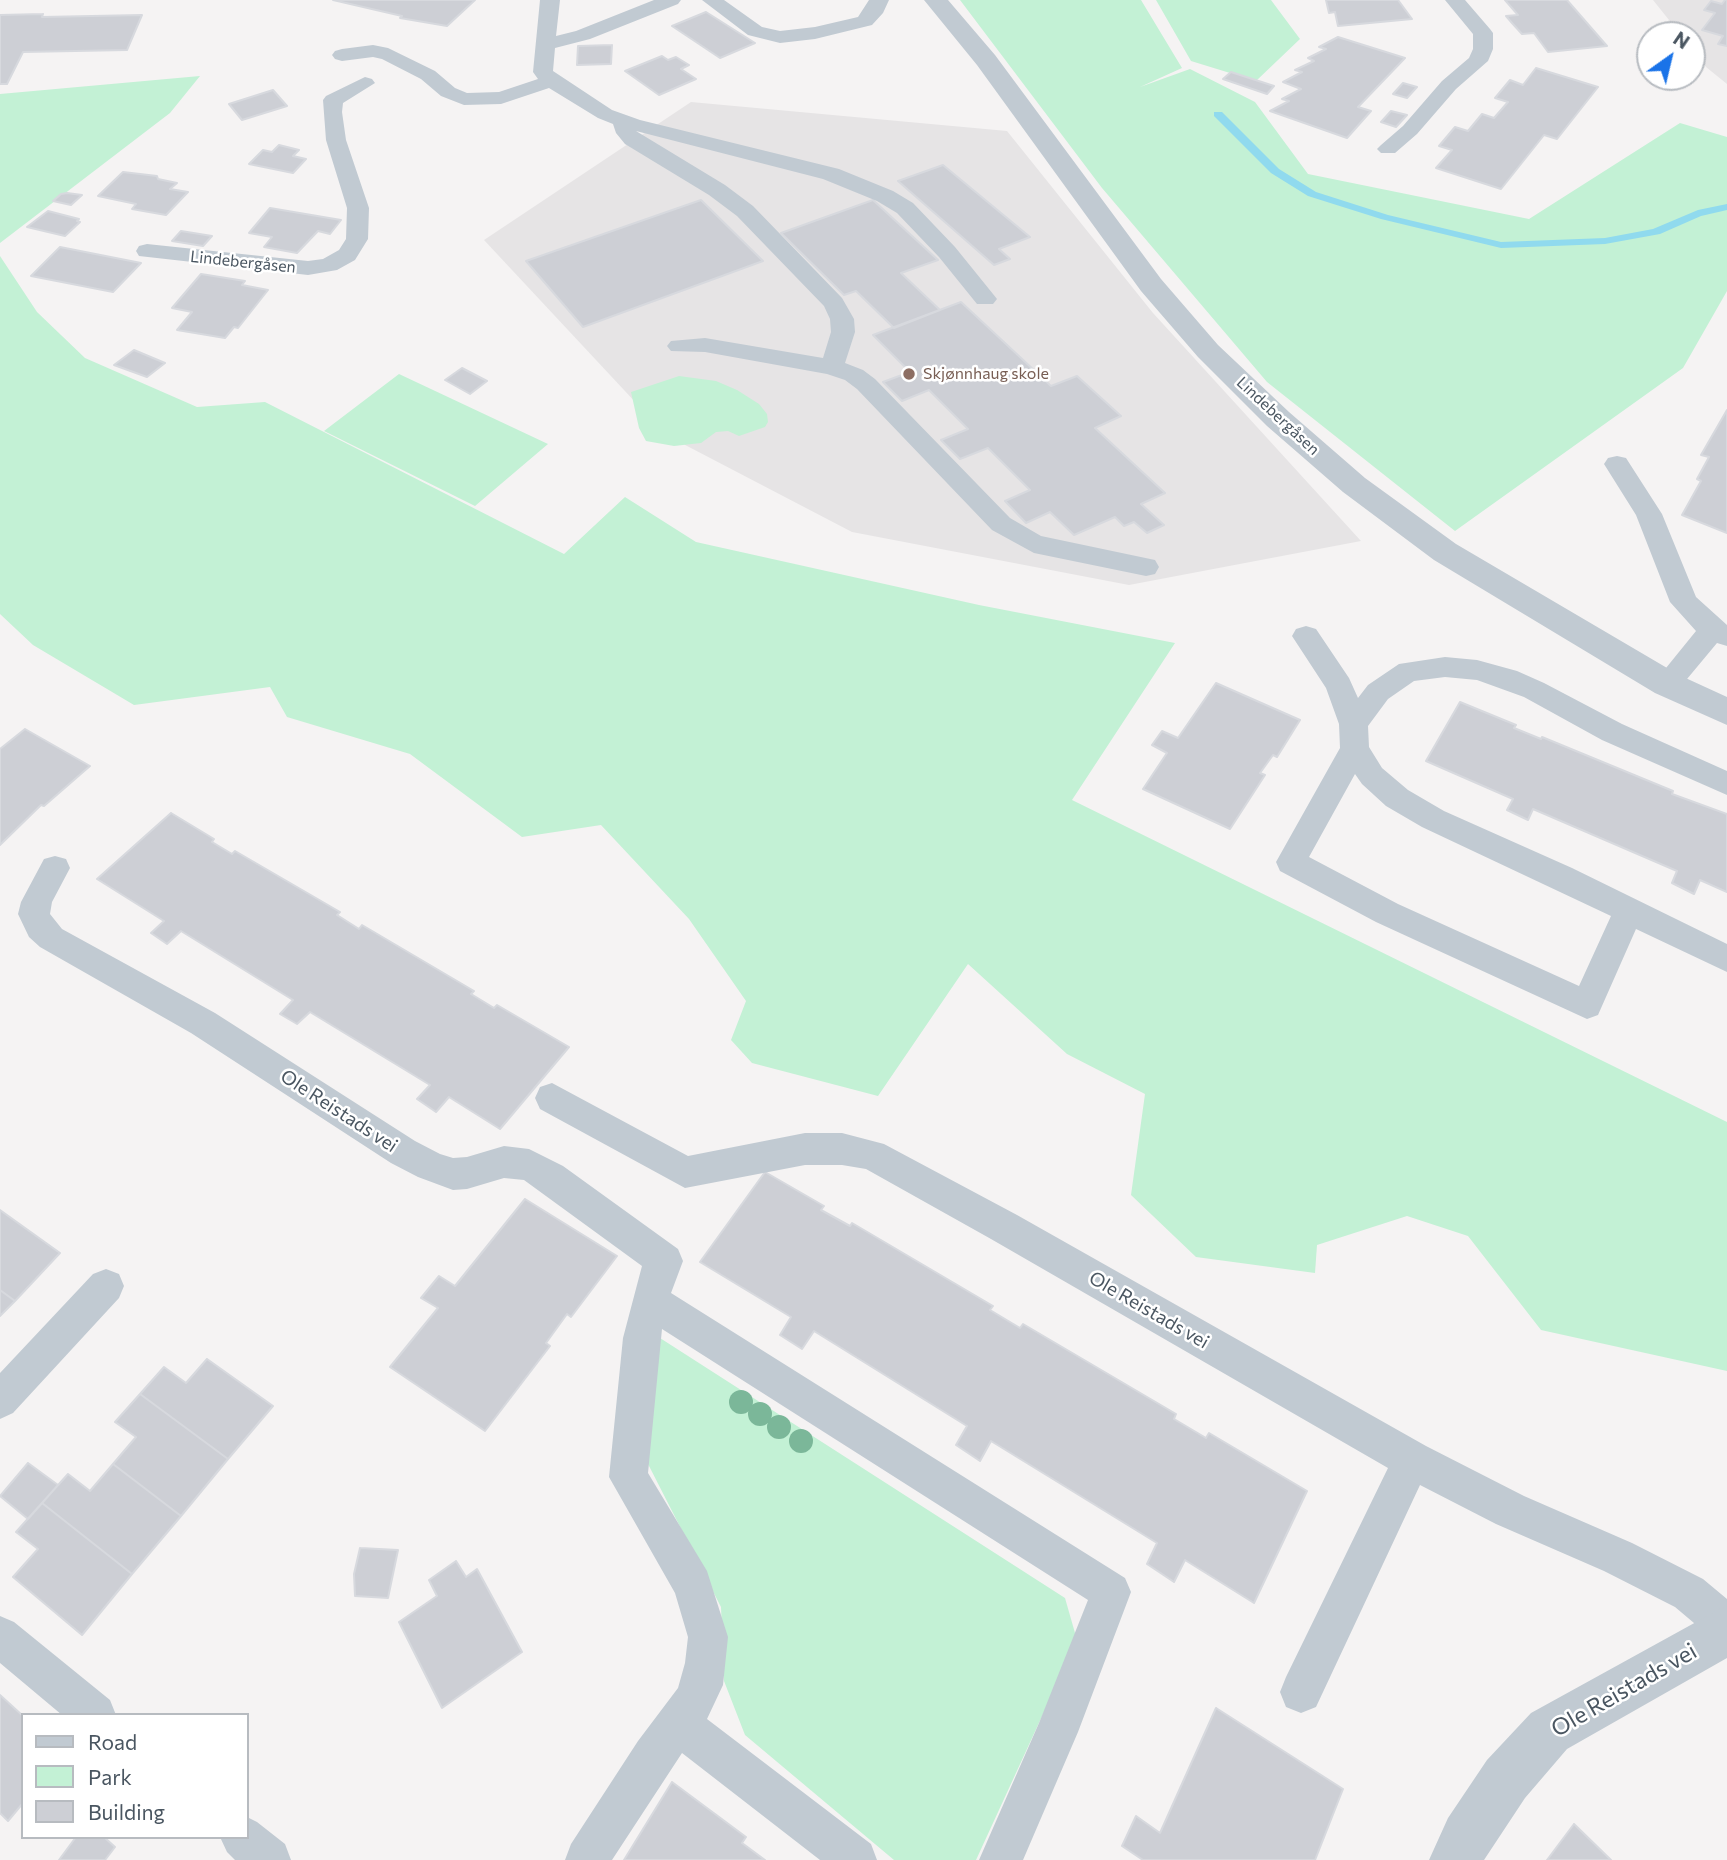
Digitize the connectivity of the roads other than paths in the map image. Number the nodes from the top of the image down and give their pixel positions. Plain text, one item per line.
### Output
1 (550, 0) edge
2 (671, 0) edge
3 (712, 0) edge
4 (879, 0) edge
5 (936, 0) edge
6 (1455, 0) edge
7 (546, 44) junction
8 (342, 55) dead end
9 (551, 81) junction
10 (365, 83) dead end
11 (622, 120) junction
12 (1388, 149) dead end
13 (147, 251) dead end
14 (985, 299) dead end
15 (680, 346) dead end
16 (832, 367) junction
17 (1616, 464) dead end
18 (1146, 567) dead end
19 (1719, 633) edge
20 (1306, 636) dead end
21 (1667, 684) junction
22 (1727, 712) edge
23 (1354, 736) junction
24 (1727, 784) edge
25 (55, 868) dead end
26 (1629, 910) junction
27 (1727, 959) edge
28 (552, 1098) dead end
29 (106, 1286) dead end
30 (651, 1301) junction
31 (0, 1400) edge
32 (1412, 1460) junction
33 (1727, 1625) edge
34 (1727, 1630) edge
35 (0, 1636) edge
36 (1301, 1692) dead end
37 (93, 1713) edge
38 (678, 1723) junction
39 (244, 1839) edge
40 (269, 1860) edge
41 (587, 1860) edge
42 (855, 1860) edge
43 (1001, 1860) edge
44 (1456, 1860) edge

1 - 7 lane
2 - 7 lane
3 - 4 lane
5 - 21 street, Lindebergåsen
6 - 12 lane
7 - 9 lane
8 - 9 lane
9 - 11 lane
10 - 13 lane, Lindebergåsen
11 - 14 lane
11 - 16 lane
15 - 16 lane
16 - 18 lane
17 - 19 lane
19 - 21 lane
20 - 23 lane
21 - 22 street, Lindebergåsen
23 - 24 lane
23 - 26 lane
23 - 26 lane
25 - 30 lane, Ole Reistads vei
26 - 27 lane
28 - 32 lane, Ole Reistads vei
29 - 31 lane
30 - 38 lane, Ole Reistads vei
30 - 43 lane
32 - 33 lane, Ole Reistads vei
32 - 36 lane
34 - 44 street, Ole Reistads vei
35 - 37 lane
38 - 41 lane, Ole Reistads vei
38 - 42 lane
39 - 40 lane

